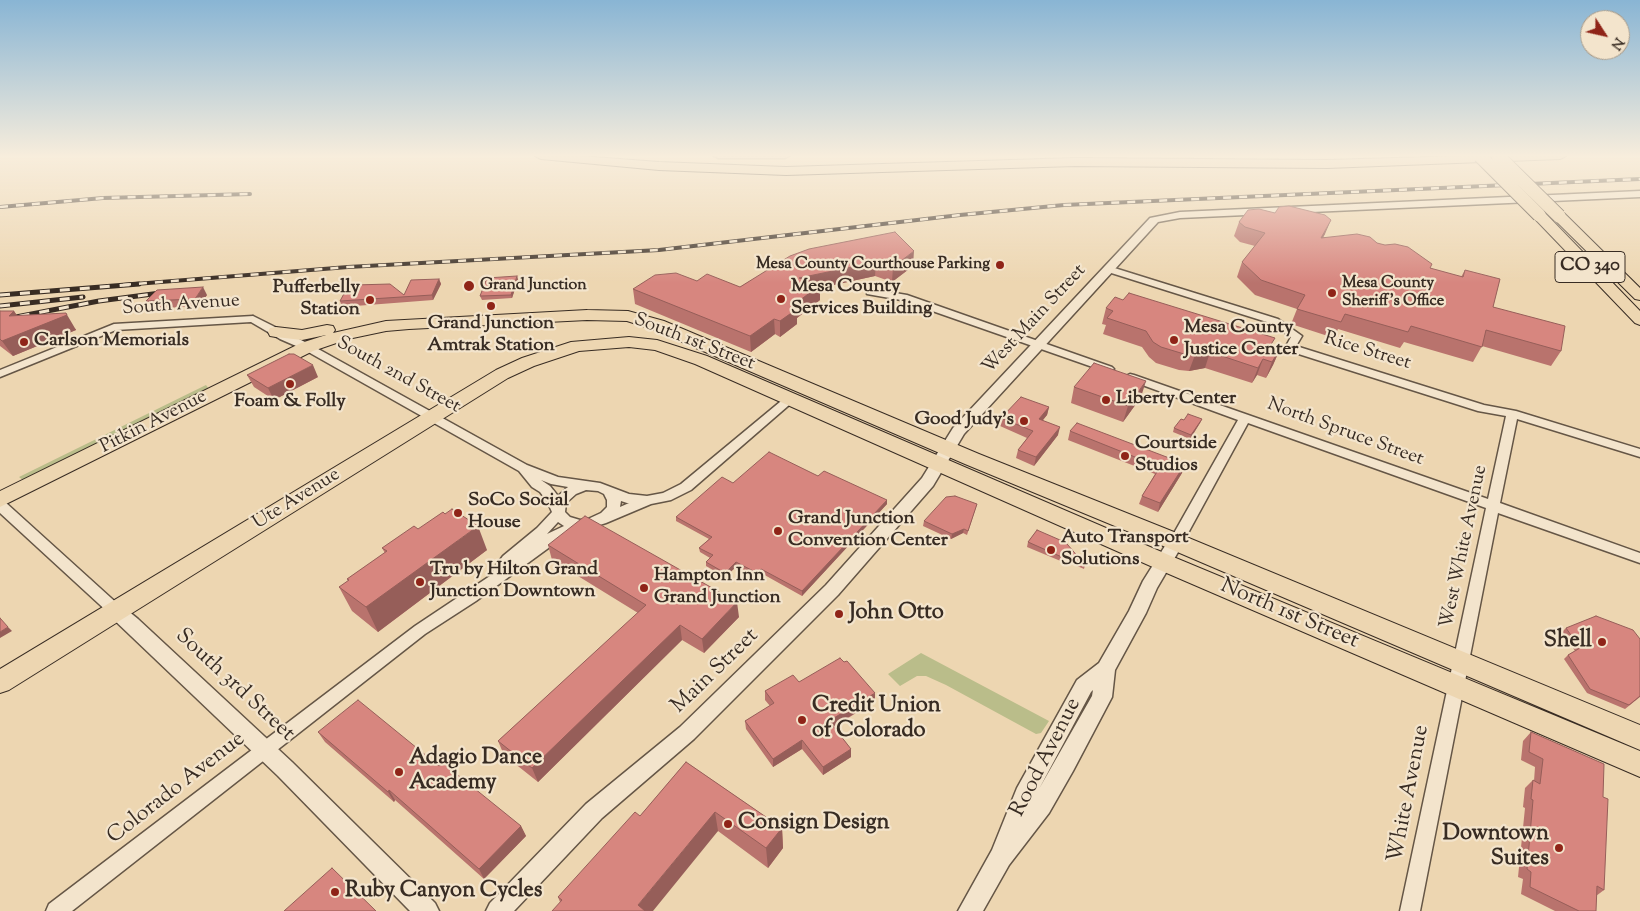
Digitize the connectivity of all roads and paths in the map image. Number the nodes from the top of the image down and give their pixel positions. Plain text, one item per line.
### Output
1 (1523, 199) edge
2 (1541, 199) edge
3 (1541, 199) edge
4 (1108, 269) junction
5 (871, 292) dead end
6 (1640, 296) edge
7 (253, 319) joint
8 (1640, 320) edge
9 (386, 326) junction
10 (276, 332) junction
11 (604, 343) joint
12 (1038, 344) junction
13 (307, 347) junction
14 (0, 374) edge
15 (790, 399) junction
16 (1512, 414) junction
17 (433, 417) junction
18 (1245, 418) junction
19 (1640, 453) edge
20 (943, 456) junction
21 (523, 468) junction
22 (585, 486) junction
23 (609, 491) junction
24 (0, 500) edge
25 (648, 500) junction
26 (0, 505) edge
27 (1494, 506) junction
28 (558, 511) junction
29 (601, 520) junction
30 (586, 524) junction
31 (1170, 552) junction
32 (1640, 558) edge
33 (495, 578) junction
34 (116, 612) junction
35 (1459, 675) junction
36 (0, 682) edge
37 (1640, 738) edge
38 (265, 749) junction
39 (1640, 764) edge
40 (56, 911) edge
41 (427, 911) edge
42 (498, 911) edge
43 (970, 911) edge
44 (1410, 911) edge

1 - 8 main road, CO 340, bridge
2 - 6 main road, CO 340, bridge
3 - 4 street, West Main Street
4 - 12 street, West Main Street
4 - 16 street, Rice Street
5 - 12 street, North Spruce Street
7 - 10 street, South 2nd Street
7 - 14 street, South Avenue
9 - 10 highway
9 - 13 highway, South 1st Street
9 - 20 highway, South 1st Street
10 - 13 street, South 2nd Street
11 - 15 highway, South 1st Street
11 - 17 highway, Ute Avenue
12 - 18 street, North Spruce Street
12 - 20 street, West Main Street
13 - 17 street, South 2nd Street
13 - 24 highway, Pitkin Avenue
15 - 20 highway, South 1st Street
15 - 25 street
16 - 19 street, Rice Street
16 - 27 street, West White Avenue
17 - 21 street, South 2nd Street
17 - 34 highway, Ute Avenue
18 - 27 street, North Spruce Street
18 - 31 street
20 - 31 highway, North 1st Street
20 - 42 street, Main Street
21 - 22 street, South 2nd Street
21 - 28 street, South 2nd Street
22 - 23 street
22 - 28 street
23 - 25 street
23 - 29 street
25 - 29 street
26 - 34 street, South 3rd Street
27 - 32 street, North Spruce Street
27 - 35 street, West White Avenue
28 - 30 street
28 - 33 street, Colorado Avenue
29 - 30 street
30 - 33 street, Colorado Avenue
31 - 35 highway, North 1st Street
31 - 43 street, Rood Avenue
33 - 38 street, Colorado Avenue
34 - 36 highway, Ute Avenue
34 - 38 street, South 3rd Street
35 - 37 highway, North 1st Street
35 - 39 highway, North 1st Street
35 - 44 street, White Avenue
38 - 40 street, Colorado Avenue
38 - 41 street, South 3rd Street

